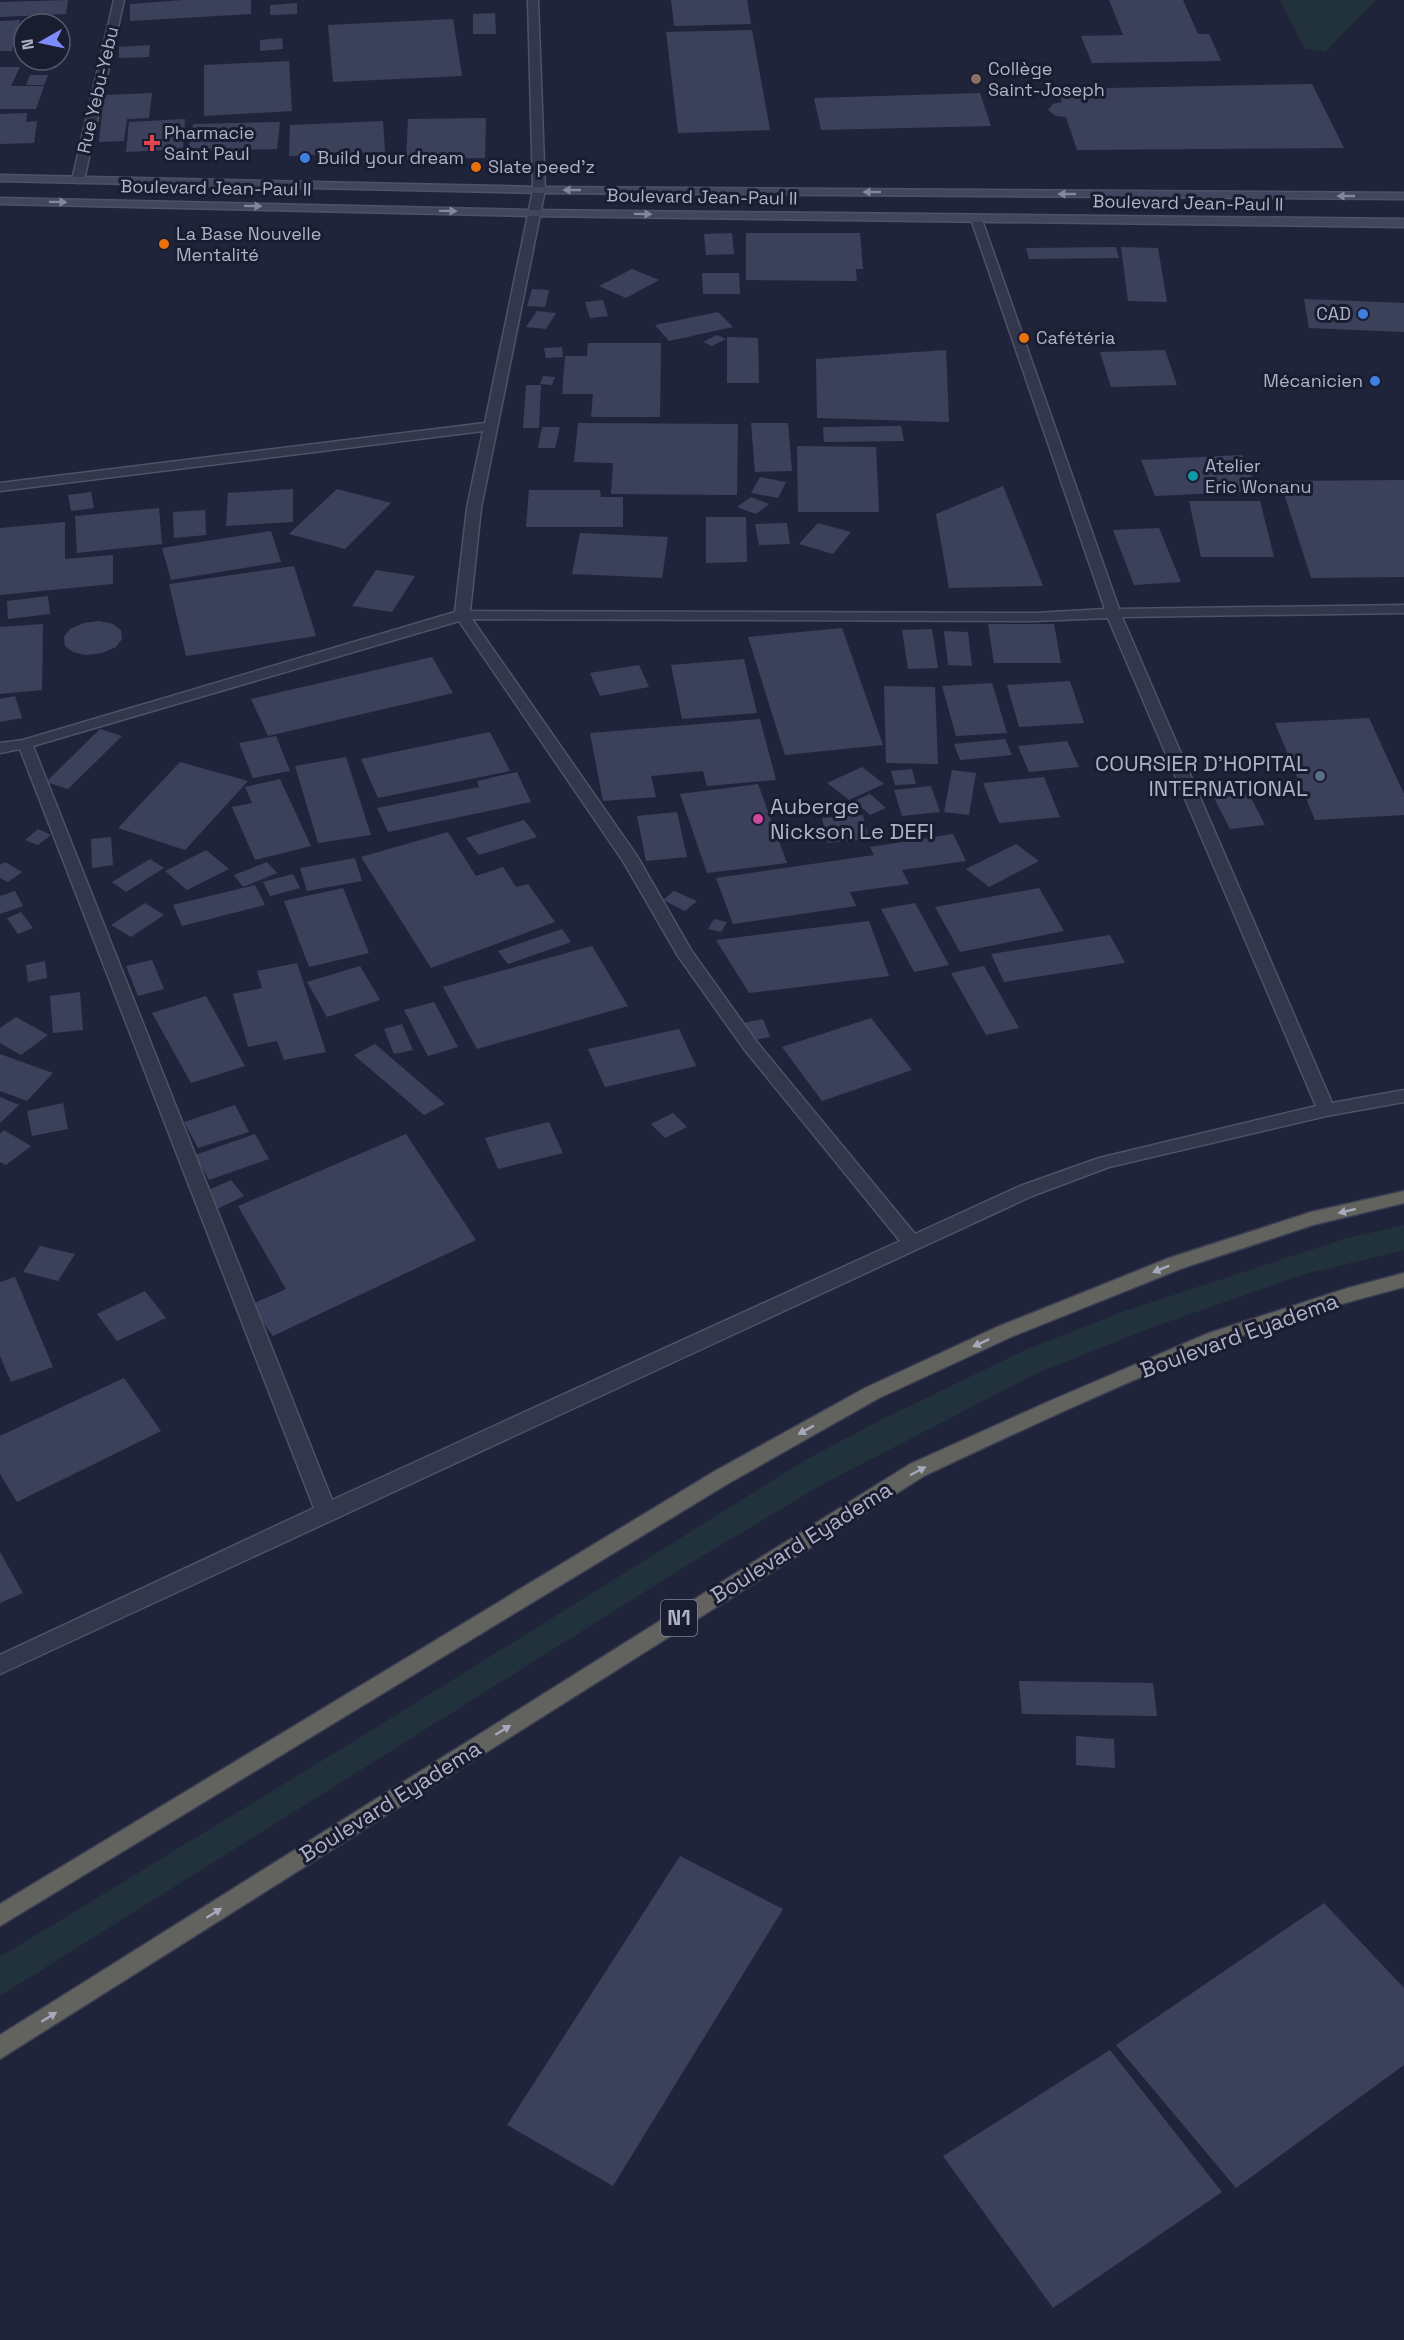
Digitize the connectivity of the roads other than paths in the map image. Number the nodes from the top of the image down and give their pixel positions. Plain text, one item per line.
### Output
1 (119, 0) edge
2 (533, 0) edge
3 (0, 178) edge
4 (78, 180) junction
5 (539, 190) junction
6 (1404, 196) edge
7 (0, 201) edge
8 (532, 213) junction
9 (977, 219) junction
10 (1404, 222) edge
11 (490, 426) junction
12 (0, 487) edge
13 (1404, 609) edge
14 (1113, 614) junction
15 (462, 615) junction
16 (25, 744) junction
17 (0, 748) edge
18 (1404, 1096) edge
19 (1326, 1110) junction
20 (1404, 1197) edge
21 (912, 1243) junction
22 (1404, 1280) edge
23 (326, 1512) junction
24 (0, 1665) edge
25 (0, 1916) edge
26 (0, 2048) edge

1 - 4 street, Rue Yebu-Yebu
2 - 5 street
3 - 4 main road, Boulevard Jean-Paul II
4 - 5 main road, Boulevard Jean-Paul II
6 -> 5 main road, Boulevard Jean-Paul II
5 - 8 street
7 -> 8 main road, Boulevard Jean-Paul II
8 -> 9 main road, Boulevard Jean-Paul II
8 - 11 street
9 - 10 main road, Boulevard Jean-Paul II
9 - 14 street
11 - 12 street
11 - 15 street
13 - 14 street
14 - 15 street
14 - 19 street
15 - 16 street
15 - 21 street
16 - 17 street
16 - 23 street
18 - 19 street
19 - 21 street
20 -> 25 highway
21 - 23 street
26 -> 22 highway, Boulevard Eyadema / N1
23 - 24 street

